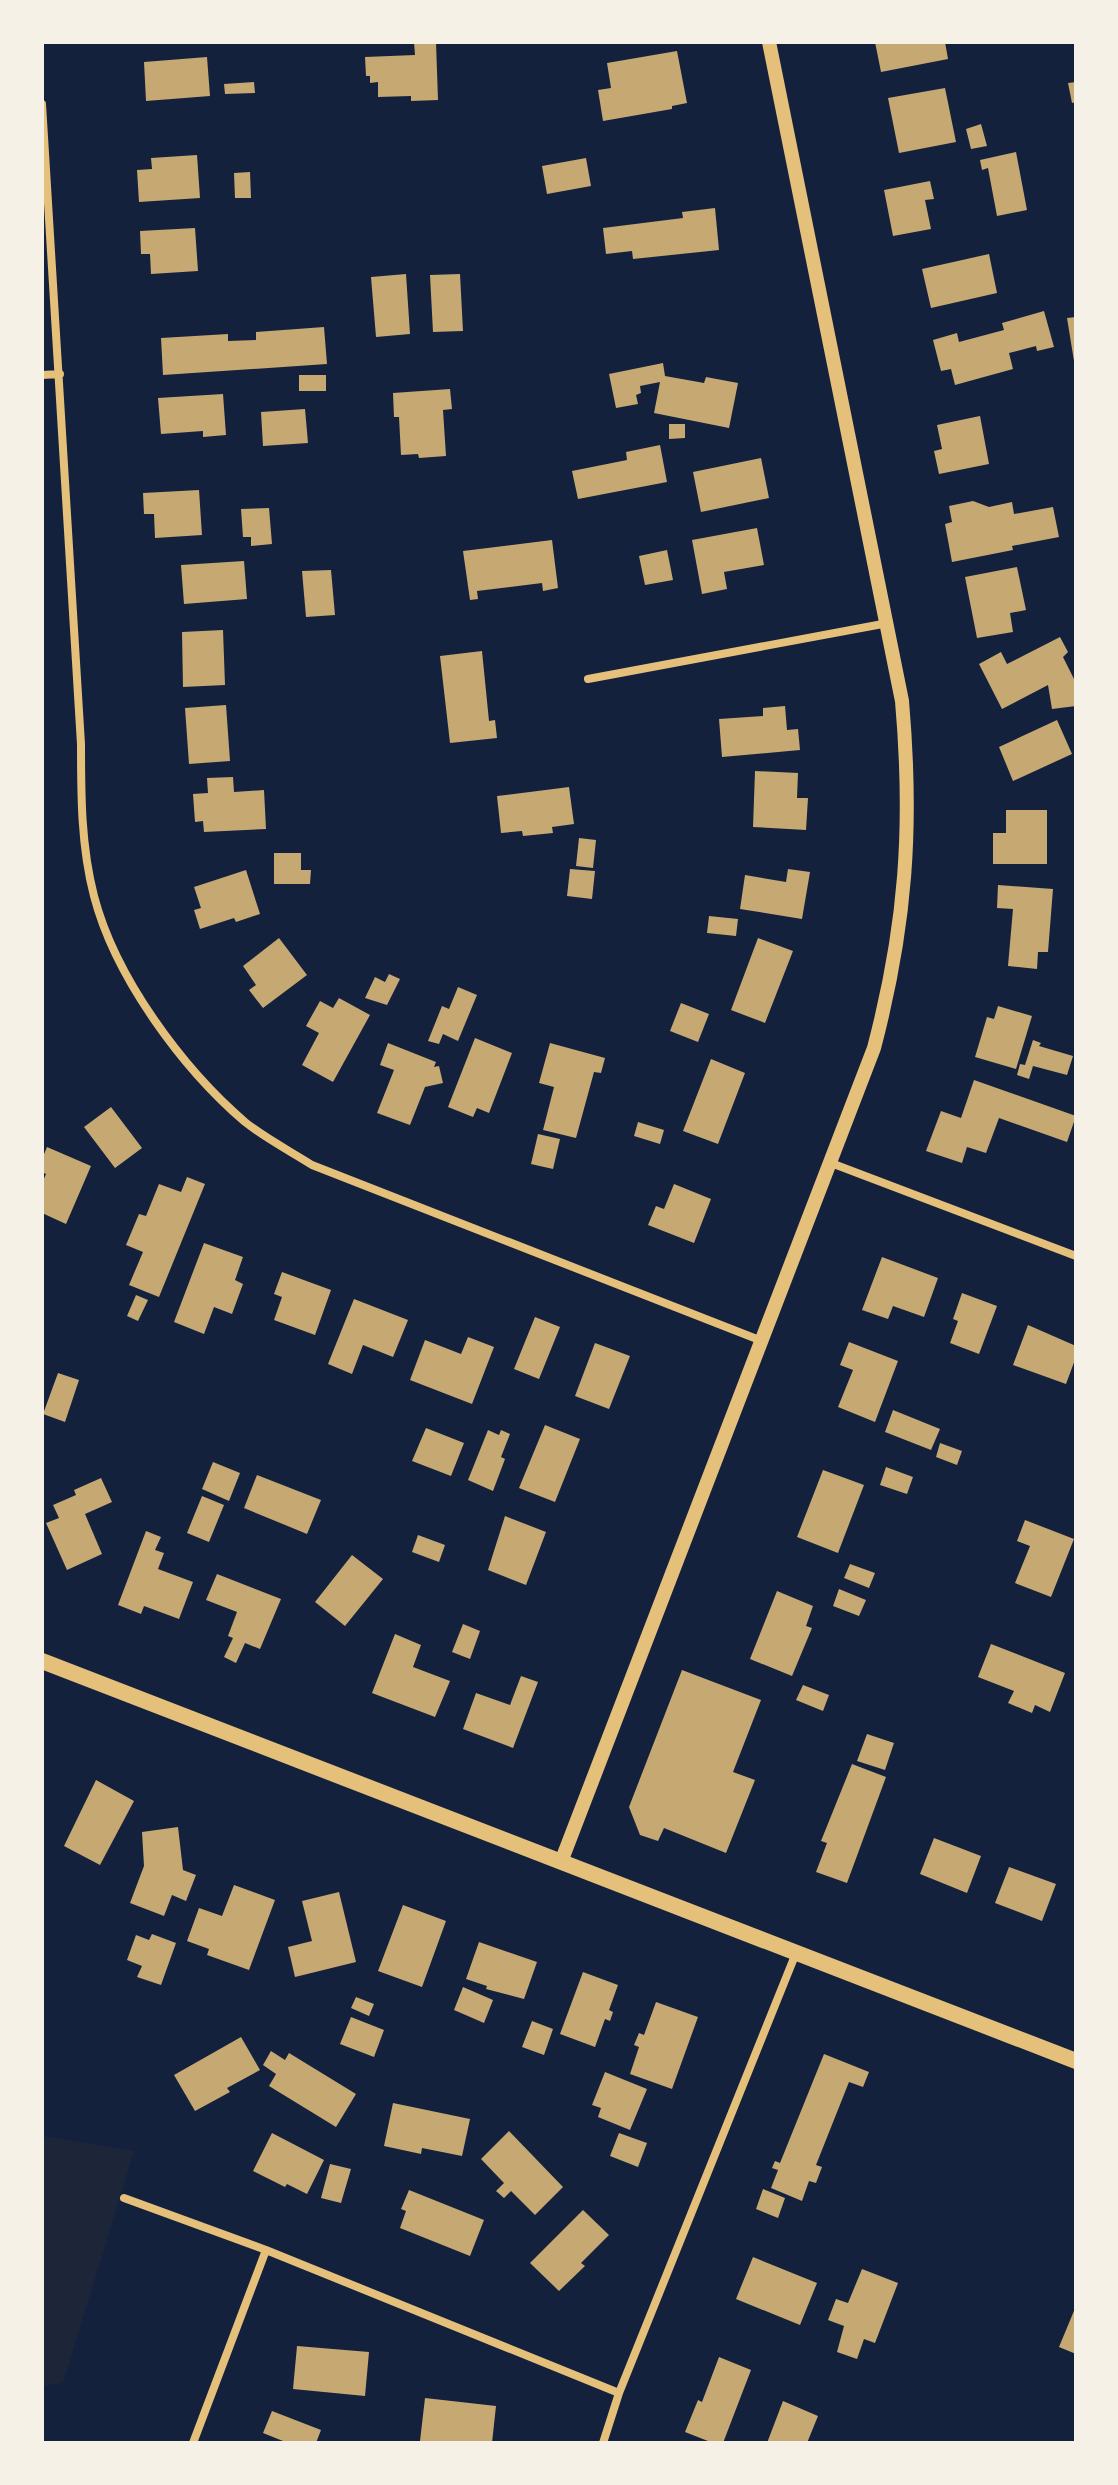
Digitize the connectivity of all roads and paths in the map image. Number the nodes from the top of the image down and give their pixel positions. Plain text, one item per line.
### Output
1 (769, 42) edge
2 (42, 104) edge
3 (60, 374) junction
4 (42, 375) edge
5 (888, 623) junction
6 (588, 679) dead end
7 (831, 1163) junction
8 (1076, 1256) edge
9 (762, 1341) junction
10 (42, 1661) edge
11 (561, 1862) junction
12 (796, 1952) junction
13 (1076, 2061) edge
14 (124, 2198) dead end
15 (266, 2250) junction
16 (619, 2393) junction
17 (193, 2443) edge
18 (603, 2443) edge

1 - 5 street
2 - 3 street
3 - 4 street
3 - 9 street
5 - 6 street
5 - 7 street
7 - 8 street
7 - 9 street
9 - 11 street
10 - 11 main road
11 - 12 main road
12 - 13 main road
12 - 16 street
14 - 15 street
15 - 16 street
15 - 17 street
16 - 18 street

